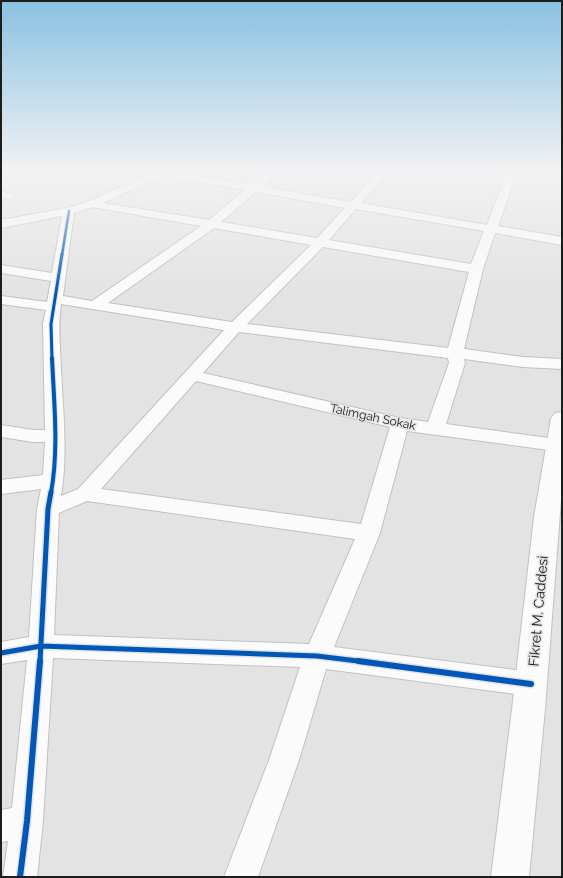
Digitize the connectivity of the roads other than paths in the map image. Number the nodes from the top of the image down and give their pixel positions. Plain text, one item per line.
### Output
1 (55, 213) edge
2 (68, 213) edge
3 (142, 213) edge
4 (225, 213) edge
5 (346, 213) edge
6 (394, 213) edge
7 (498, 213) edge
8 (1, 224) edge
9 (211, 225) junction
10 (492, 229) junction
11 (562, 241) edge
12 (320, 243) junction
13 (1, 268) edge
14 (476, 269) junction
15 (57, 278) junction
16 (1, 300) edge
17 (54, 304) junction
18 (94, 306) junction
19 (234, 327) junction
20 (455, 354) junction
21 (562, 364) edge
22 (192, 375) junction
23 (400, 424) junction
24 (435, 429) junction
25 (1, 431) edge
26 (559, 431) edge
27 (55, 436) junction
28 (53, 481) junction
29 (1, 488) edge
30 (85, 494) junction
31 (48, 509) junction
32 (369, 533) junction
33 (41, 646) junction
34 (1, 653) edge
35 (317, 656) junction
36 (531, 684) junction
37 (14, 824) edge
38 (20, 877) edge
39 (241, 877) edge
40 (510, 877) edge

1 - 8 street
2 - 15 street
3 - 9 street
4 - 9 street
5 - 12 street
6 - 10 street
7 - 10 street
9 - 12 street
9 - 18 street
10 - 11 street
10 - 14 street
12 - 14 street
12 - 19 street
13 - 15 street
14 - 20 street
15 - 17 street
16 - 17 street
17 - 18 street
17 - 27 street
18 - 19 street
19 - 20 street
19 - 22 street
20 - 21 street
20 - 24 street
22 - 23 street, Talimgah Sokak
22 - 30 street
23 - 24 street, Talimgah Sokak
23 - 32 street
24 - 26 street, Talimgah Sokak
25 - 27 street
26 - 36 main road, Fikret M. Caddesi
27 - 28 street
28 - 29 street
28 - 31 street
30 - 31 street
30 - 32 street
31 - 33 street
32 - 35 street
33 - 34 street
33 - 35 street
33 - 37 street
35 - 36 street
35 - 39 street
36 - 40 main road, Fikret M. Caddesi
37 - 38 street

